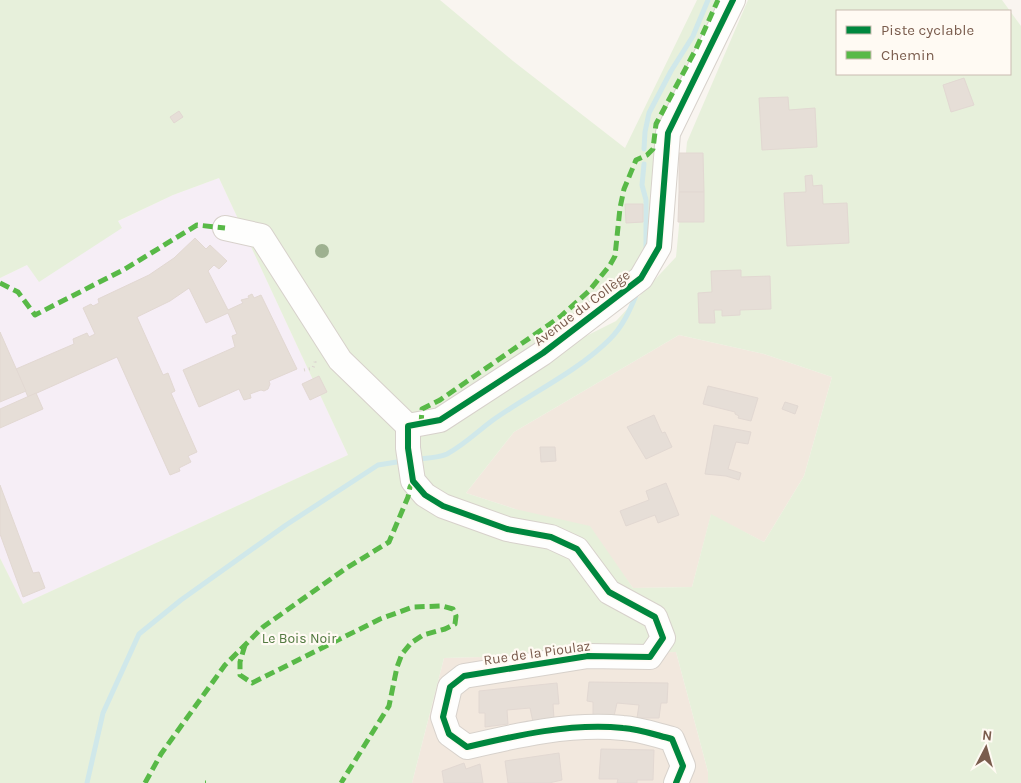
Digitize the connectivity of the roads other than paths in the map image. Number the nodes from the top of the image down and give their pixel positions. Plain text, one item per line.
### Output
1 (733, 0) edge
2 (225, 228) dead end
3 (408, 437) junction
4 (676, 783) edge

1 - 3 street, Avenue du Collège
2 - 3 street
3 - 4 street, Rue de la Pioulaz

